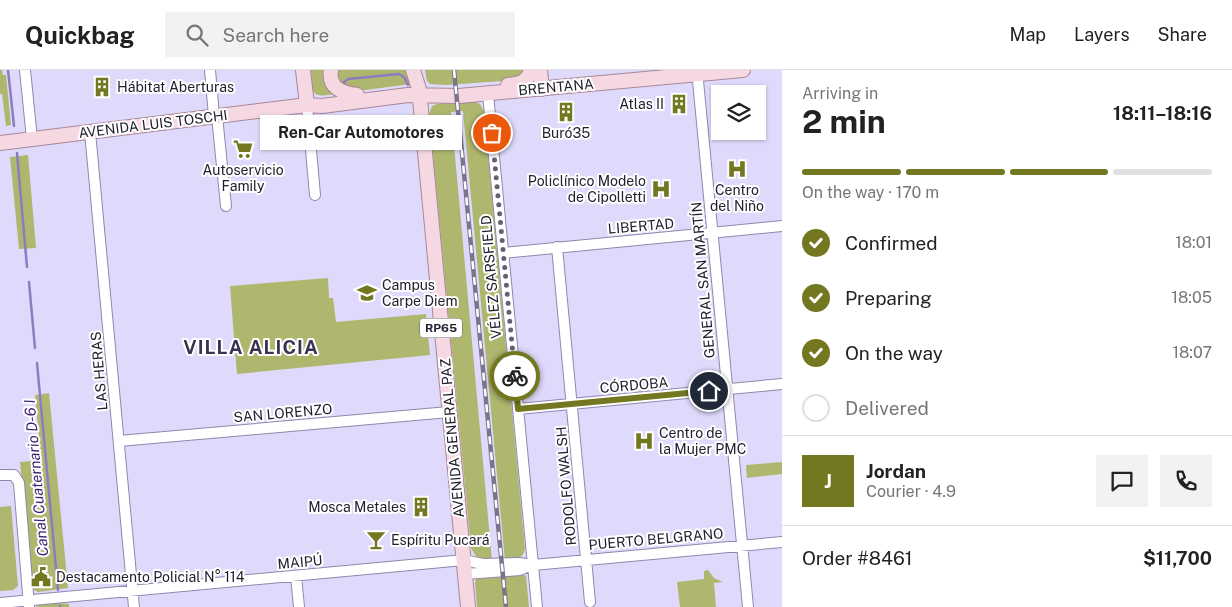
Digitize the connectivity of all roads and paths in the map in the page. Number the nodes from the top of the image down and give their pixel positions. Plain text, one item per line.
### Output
1 (25, 70) edge
2 (210, 70) edge
3 (304, 70) edge
4 (331, 70) edge
5 (413, 70) edge
6 (421, 70) edge
7 (540, 70) edge
8 (743, 70) edge
9 (697, 72) edge
10 (531, 73) edge
11 (540, 89) junction
12 (419, 92) junction
13 (488, 94) junction
14 (356, 95) junction
15 (307, 105) junction
16 (216, 116) junction
17 (90, 132) junction
18 (32, 139) junction
19 (0, 143) edge
20 (315, 195) dead end
21 (226, 206) dead end
22 (782, 226) edge
23 (712, 233) junction
24 (557, 247) junction
25 (503, 252) junction
26 (782, 384) edge
27 (727, 390) junction
28 (572, 404) junction
29 (518, 409) junction
30 (449, 412) junction
31 (119, 441) junction
32 (0, 475) edge
33 (782, 542) edge
34 (742, 545) junction
35 (587, 560) junction
36 (532, 565) junction
37 (464, 567) junction
38 (296, 576) junction
39 (133, 591) junction
40 (590, 602) dead end
41 (0, 603) edge
42 (29, 604) edge
43 (134, 607) edge
44 (299, 607) edge
45 (468, 607) edge
46 (536, 607) edge
47 (748, 607) edge

1 - 18 street
2 - 16 street
3 - 15 main road
4 - 14 main road
5 - 12 main road, RP65
6 - 12 main road
7 - 11 main road
8 - 9 main road, BRENTANA
9 - 11 main road, BRENTANA
9 - 23 street, GENERAL SAN MARTÍN
10 - 11 main road
10 - 12 main road, AVENIDA LUIS TOSCHI
11 - 13 main road, BRENTANA
12 - 13 main road, AVENIDA LUIS TOSCHI
12 - 14 main road, AVENIDA LUIS TOSCHI
12 - 15 main road, AVENIDA LUIS TOSCHI
12 - 30 main road, AVENIDA GENERAL PAZ / RP65
13 - 25 street, VÉLEZ SARSFIELD
14 - 15 main road, AVENIDA LUIS TOSCHI
15 - 16 main road, AVENIDA LUIS TOSCHI
15 - 20 street
16 - 17 main road, AVENIDA LUIS TOSCHI
16 - 21 street
17 - 18 main road, AVENIDA LUIS TOSCHI
17 - 31 street, LAS HERAS
18 - 19 main road, AVENIDA LUIS TOSCHI
22 - 23 street, LIBERTAD
23 - 24 street, LIBERTAD
23 - 27 street, GENERAL SAN MARTÍN
24 - 25 street, LIBERTAD
24 - 28 street, RODOLFO WALSH
25 - 29 street, VÉLEZ SARSFIELD
26 - 27 street, CÓRDOBA
27 - 28 street, CÓRDOBA
27 - 34 street, GENERAL SAN MARTÍN
28 - 29 street, CÓRDOBA
28 - 35 street, RODOLFO WALSH
29 - 36 street, VÉLEZ SARSFIELD
30 - 31 street, SAN LORENZO
30 - 37 main road, AVENIDA GENERAL PAZ / RP65
31 - 39 street, LAS HERAS
32 - 42 street
33 - 34 street, PUERTO BELGRANO
34 - 35 street, PUERTO BELGRANO
34 - 47 street, GENERAL SAN MARTÍN
35 - 36 street, PUERTO BELGRANO
35 - 40 street, RODOLFO WALSH
36 - 37 street, MAIPÚ
36 - 46 street, VÉLEZ SARSFIELD
37 - 38 street, MAIPÚ
37 - 45 main road, AVENIDA GENERAL PAZ / RP65
38 - 39 street, MAIPÚ
38 - 44 street
39 - 42 street, MAIPÚ
39 - 43 street, LAS HERAS
41 - 42 street, MAIPÚ

